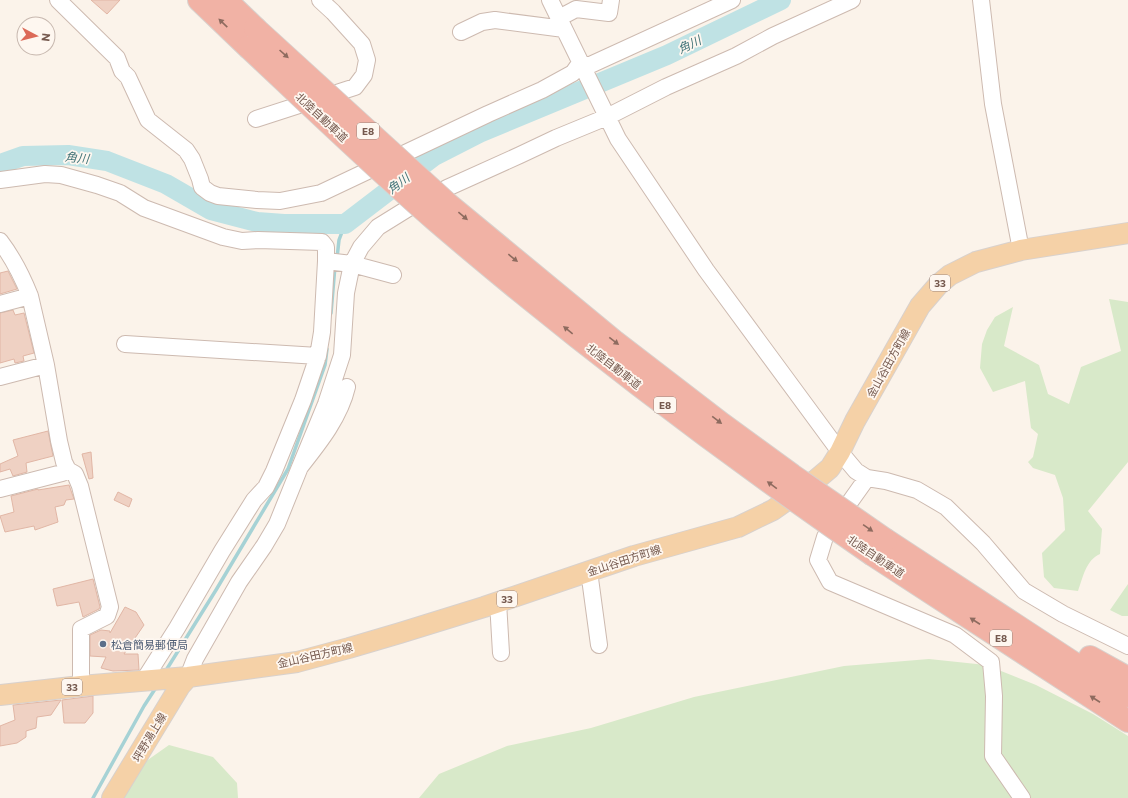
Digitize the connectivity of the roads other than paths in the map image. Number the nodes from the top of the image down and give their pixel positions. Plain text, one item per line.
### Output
1 (58, 0) edge
2 (199, 0) edge
3 (226, 0) edge
4 (320, 0) edge
5 (550, 0) edge
6 (611, 0) edge
7 (732, 0) edge
8 (852, 0) edge
9 (981, 0) edge
10 (561, 23) junction
11 (461, 32) dead end
12 (251, 37) junction
13 (581, 64) junction
14 (606, 116) junction
15 (256, 119) dead end
16 (0, 180) edge
17 (1128, 233) edge
18 (0, 241) edge
19 (1021, 250) junction
20 (326, 261) junction
21 (352, 264) junction
22 (392, 276) dead end
23 (30, 296) junction
24 (0, 304) edge
25 (125, 344) dead end
26 (318, 356) junction
27 (46, 365) junction
28 (0, 378) edge
29 (347, 387) dead end
30 (840, 452) junction
31 (300, 467) junction
32 (68, 470) junction
33 (867, 478) junction
34 (0, 489) edge
35 (880, 548) junction
36 (913, 558) junction
37 (589, 571) junction
38 (498, 602) junction
39 (598, 645) dead end
40 (1128, 646) edge
41 (501, 653) dead end
42 (186, 677) junction
43 (1128, 678) edge
44 (144, 680) junction
45 (81, 686) junction
46 (0, 695) edge
47 (1128, 696) edge
48 (1128, 721) edge
49 (112, 798) edge
50 (1022, 798) edge

1 - 13 street
12 -> 2 highway, 北陸自動車道 / E8
3 - 12 highway, 北陸自動車道 / E8
4 - 15 street
5 - 10 street
6 - 10 street
7 - 13 street
8 - 14 street
9 - 19 street
10 - 11 street
10 - 13 street
12 - 35 highway, 北陸自動車道 / E8, bridge
13 - 14 street
14 - 21 street
14 - 30 street
16 - 20 street
17 - 19 main road, 金山谷田方町線 / 33
18 - 23 street
19 - 30 main road, 金山谷田方町線 / 33
20 - 21 street
20 - 26 street
21 - 22 street
21 - 31 street
23 - 24 street
23 - 27 street
25 - 26 street
26 - 44 street
27 - 28 street
27 - 32 street
29 - 31 street
30 - 33 street
30 - 37 main road, 金山谷田方町線 / 33
31 - 42 street
32 - 34 street
32 - 45 street
33 - 40 street
33 - 50 street
35 - 36 highway, 北陸自動車道 / E8
48 -> 35 highway, 北陸自動車道 / E8
36 - 43 highway
36 - 47 highway, 北陸自動車道 / E8
37 - 38 main road, 金山谷田方町線 / 33
37 - 39 street
38 - 41 street
38 - 42 main road, 金山谷田方町線 / 33
42 - 44 main road, 金山谷田方町線 / 33
42 - 49 main road, 坪野湯上線
44 - 45 main road, 金山谷田方町線 / 33
45 - 46 main road, 金山谷田方町線 / 33

